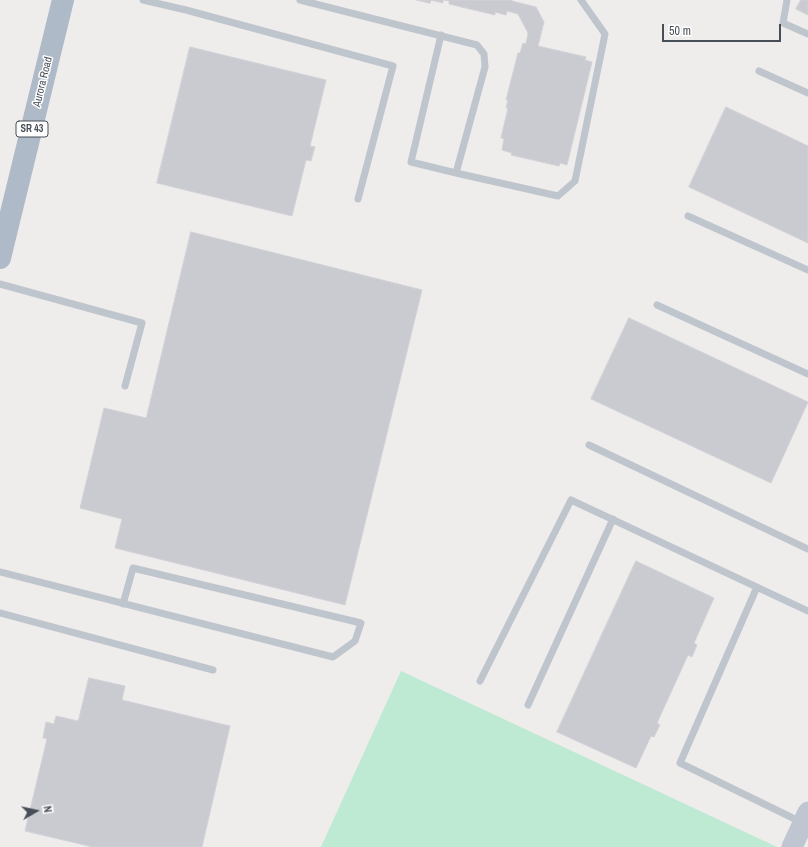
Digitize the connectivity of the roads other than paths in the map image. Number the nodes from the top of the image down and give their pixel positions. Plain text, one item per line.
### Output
1 (63, 0) edge
2 (143, 0) edge
3 (300, 0) edge
4 (581, 0) edge
5 (787, 0) edge
6 (808, 34) edge
7 (441, 35) junction
8 (759, 70) dead end
9 (808, 92) edge
10 (456, 173) junction
11 (358, 199) dead end
12 (688, 216) dead end
13 (0, 258) edge
14 (808, 270) edge
15 (0, 284) edge
16 (657, 305) dead end
17 (808, 374) edge
18 (125, 386) dead end
19 (589, 446) dead end
20 (613, 519) junction
21 (808, 549) edge
22 (0, 572) edge
23 (757, 587) junction
24 (123, 604) junction
25 (808, 611) edge
26 (0, 613) edge
27 (213, 670) dead end
28 (480, 681) dead end
29 (528, 705) dead end
30 (806, 817) edge
31 (792, 847) edge

1 - 13 main road, Aurora Road / SR 43
2 - 11 lane
3 - 7 lane
4 - 10 lane
5 - 6 lane
7 - 10 lane
7 - 10 lane
8 - 9 lane
12 - 14 lane
15 - 18 lane
16 - 17 lane
19 - 21 lane
20 - 23 lane
20 - 28 lane
20 - 29 lane
22 - 24 lane
23 - 25 lane
23 - 30 lane
24 - 24 lane
26 - 27 lane
30 - 31 street

